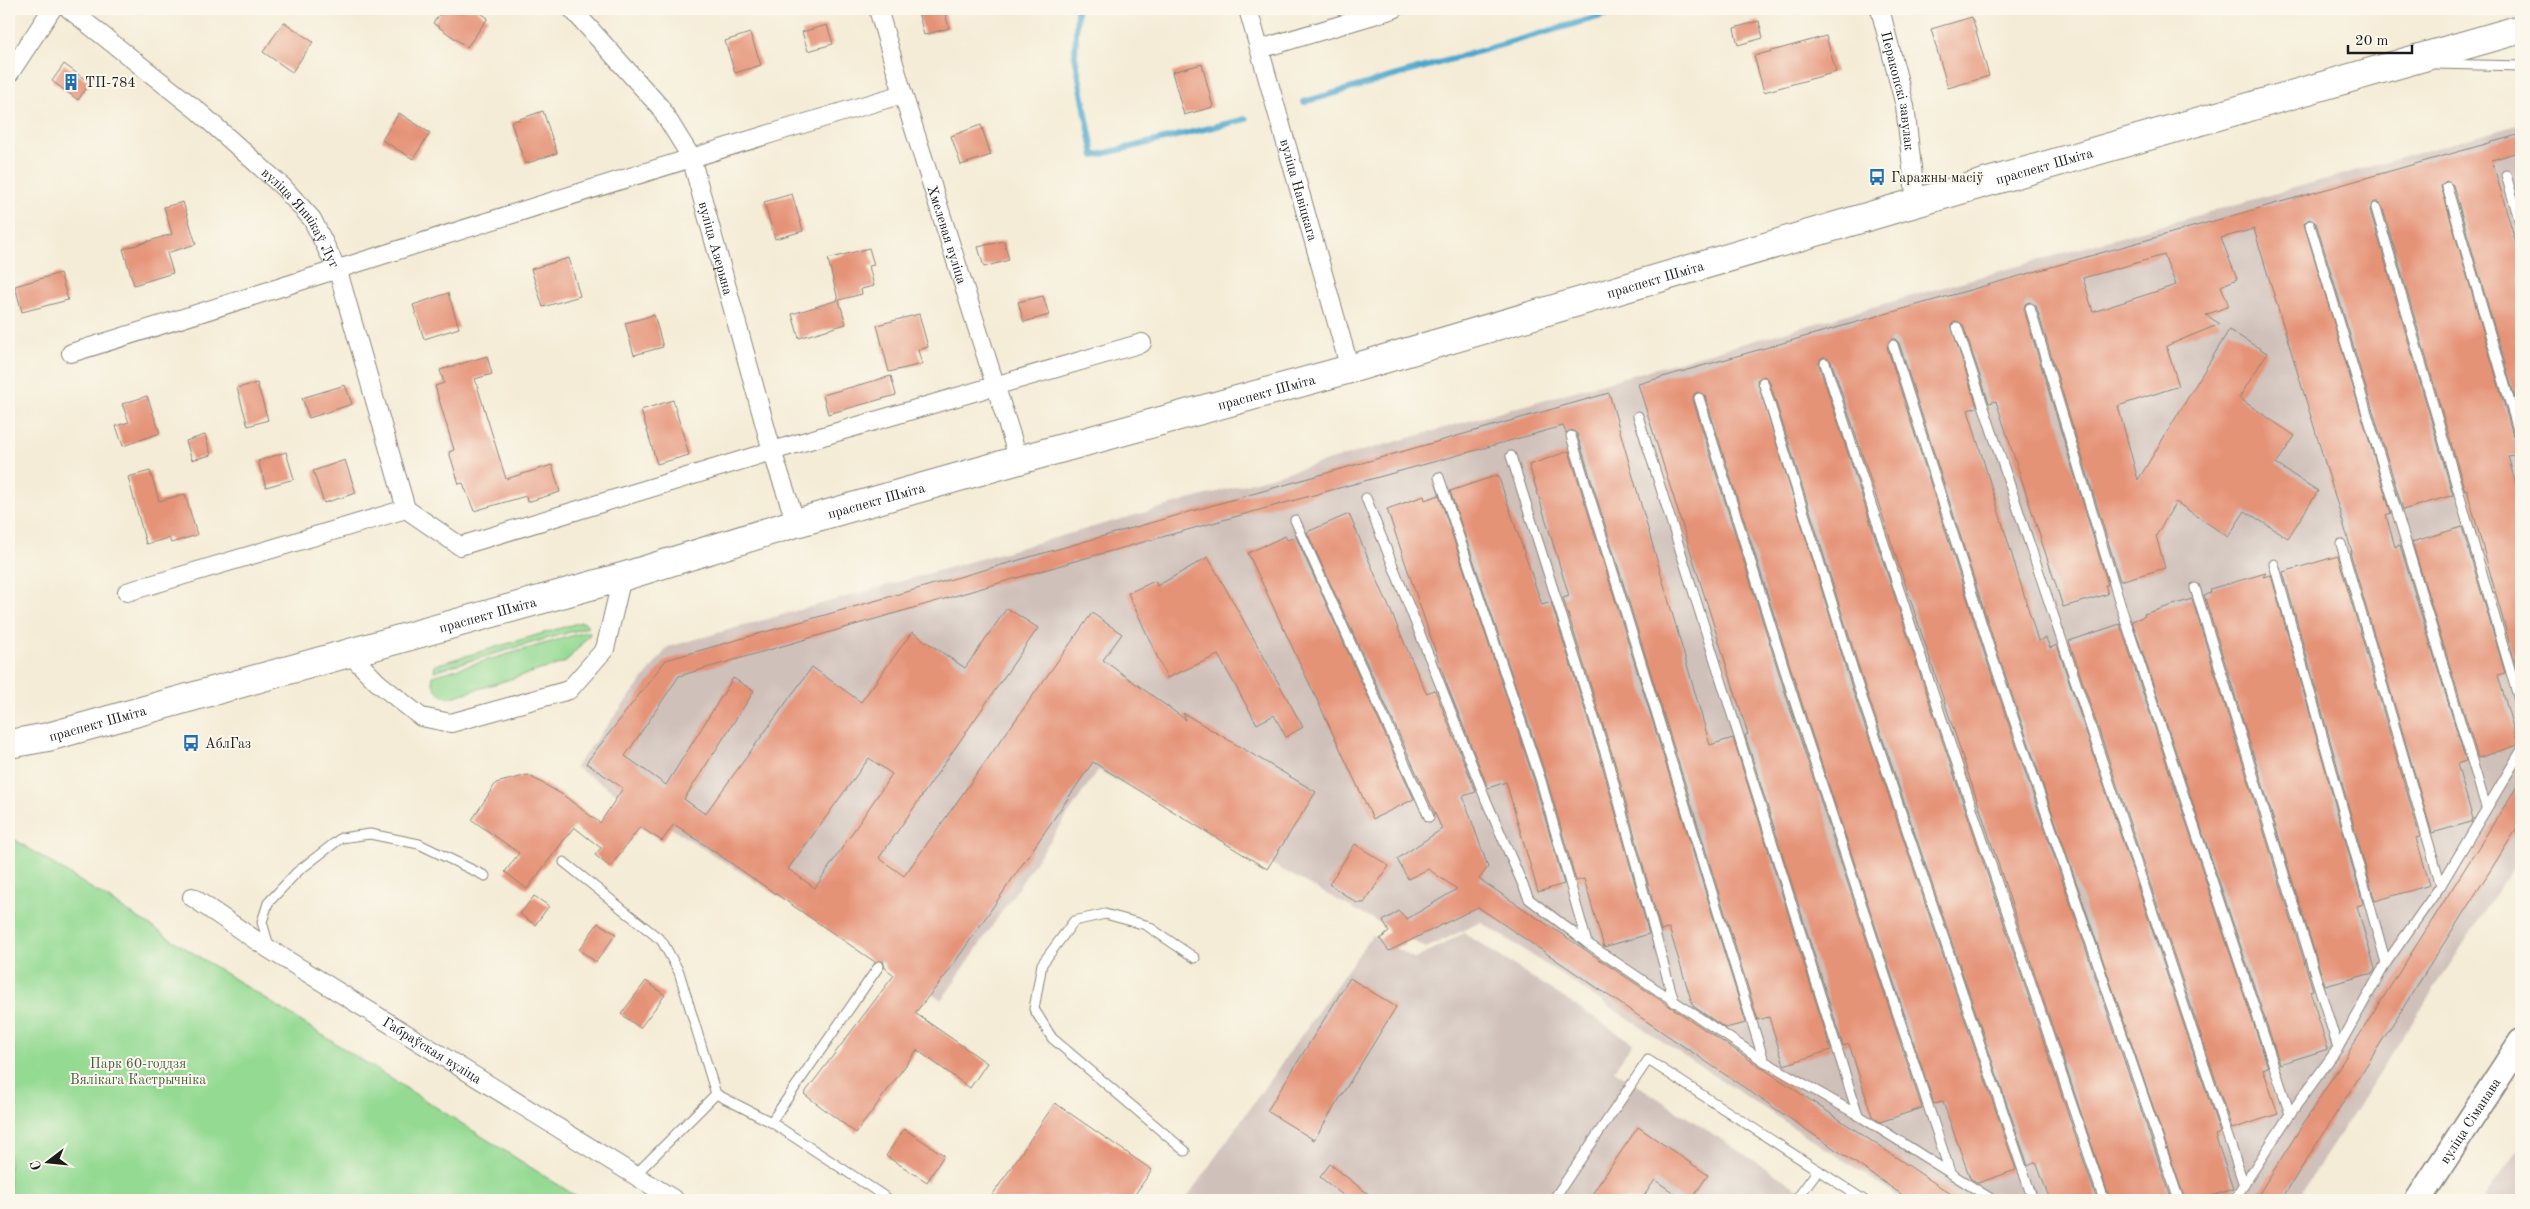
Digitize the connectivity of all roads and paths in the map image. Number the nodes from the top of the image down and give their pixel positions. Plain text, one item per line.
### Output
1 (52, 9) edge
2 (69, 9) edge
3 (572, 9) edge
4 (878, 9) edge
5 (1248, 9) edge
6 (1394, 9) edge
7 (1880, 9) edge
8 (2521, 29) edge
9 (1260, 49) junction
10 (2404, 63) junction
11 (2521, 66) edge
12 (9, 74) edge
13 (903, 94) junction
14 (691, 157) junction
15 (2506, 175) dead end
16 (2447, 187) dead end
17 (1916, 203) junction
18 (2376, 208) dead end
19 (2310, 225) dead end
20 (2521, 226) edge
21 (338, 271) junction
22 (2030, 308) dead end
23 (1957, 327) dead end
24 (1142, 343) dead end
25 (1893, 345) dead end
26 (71, 353) dead end
27 (1825, 363) dead end
28 (1350, 369) junction
29 (1763, 382) dead end
30 (995, 385) junction
31 (1699, 398) dead end
32 (1638, 416) dead end
33 (1571, 436) dead end
34 (2521, 440) edge
35 (772, 451) junction
36 (1511, 456) dead end
37 (1019, 460) junction
38 (1439, 477) dead end
39 (1366, 498) dead end
40 (406, 509) junction
41 (1295, 520) dead end
42 (796, 523) junction
43 (2341, 544) dead end
44 (2274, 564) dead end
45 (622, 577) junction
46 (2195, 588) dead end
47 (127, 592) dead end
48 (348, 652) junction
49 (2521, 707) edge
50 (9, 744) edge
51 (2521, 751) edge
52 (2486, 807) junction
53 (1430, 817) dead end
54 (564, 862) dead end
55 (485, 876) dead end
56 (2441, 885) junction
57 (192, 896) dead end
58 (1587, 943) junction
59 (269, 949) junction
60 (1195, 958) dead end
61 (2386, 963) junction
62 (879, 966) dead end
63 (1674, 1002) junction
64 (2521, 1042) edge
65 (2338, 1048) junction
66 (1764, 1061) junction
67 (716, 1094) junction
68 (2290, 1114) junction
69 (1858, 1115) junction
70 (771, 1122) junction
71 (1185, 1151) dead end
72 (1818, 1170) junction
73 (1950, 1172) junction
74 (635, 1175) junction
75 (2244, 1185) junction
76 (674, 1200) edge
77 (890, 1200) edge
78 (1553, 1200) edge
79 (1796, 1200) edge
80 (1864, 1200) edge
81 (1993, 1200) edge
82 (2034, 1200) edge
83 (2104, 1200) edge
84 (2179, 1200) edge
85 (2234, 1200) edge
86 (2418, 1200) edge

1 - 12 street
2 - 21 street, вуліца Яннікаў Луг
3 - 14 street, вуліца Азерына
4 - 13 street, Хмелевая вуліца
5 - 9 street, вуліца Навіцкага
6 - 9 street
7 - 17 street, Перакопскі завулак
8 - 10 main road, праспект Шміта
9 - 28 street, вуліца Навіцкага
10 - 11 lane
10 - 17 main road, праспект Шміта
13 - 14 street
13 - 30 street, Хмелевая вуліца
14 - 21 street
14 - 35 street, вуліца Азерына
15 - 20 lane
16 - 34 lane
17 - 28 main road, праспект Шміта
18 - 49 lane
19 - 52 lane
21 - 26 street
21 - 40 street, вуліца Яннікаў Луг
22 - 68 lane
23 - 75 lane
24 - 30 street
25 - 84 lane
27 - 83 lane
28 - 37 main road, праспект Шміта
29 - 82 lane
30 - 35 street
30 - 37 street, Хмелевая вуліца
31 - 73 lane
32 - 69 lane
33 - 66 lane
35 - 40 street
35 - 42 street, вуліца Азерына
36 - 63 lane
37 - 42 main road, праспект Шміта
38 - 58 lane
39 - 58 lane
40 - 47 street
41 - 53 lane
42 - 45 main road, праспект Шміта
43 - 56 lane
44 - 61 lane
45 - 48 main road, праспект Шміта
45 - 48 street
46 - 65 lane
48 - 50 main road, праспект Шміта
51 - 52 lane
52 - 56 lane
54 - 67 lane
55 - 59 lane
56 - 61 lane
57 - 59 street, Габраўская вуліца
58 - 63 lane
59 - 74 street, Габраўская вуліца
60 - 71 lane
61 - 65 lane
62 - 70 lane
63 - 66 lane
64 - 86 main road, вуліца Сіманава
65 - 68 lane
66 - 69 lane
67 - 70 lane
67 - 74 lane
68 - 75 lane
69 - 73 lane
70 - 77 lane
72 - 78 lane
72 - 79 lane
72 - 80 lane
73 - 81 lane
74 - 76 street, Габраўская вуліца
75 - 85 lane

